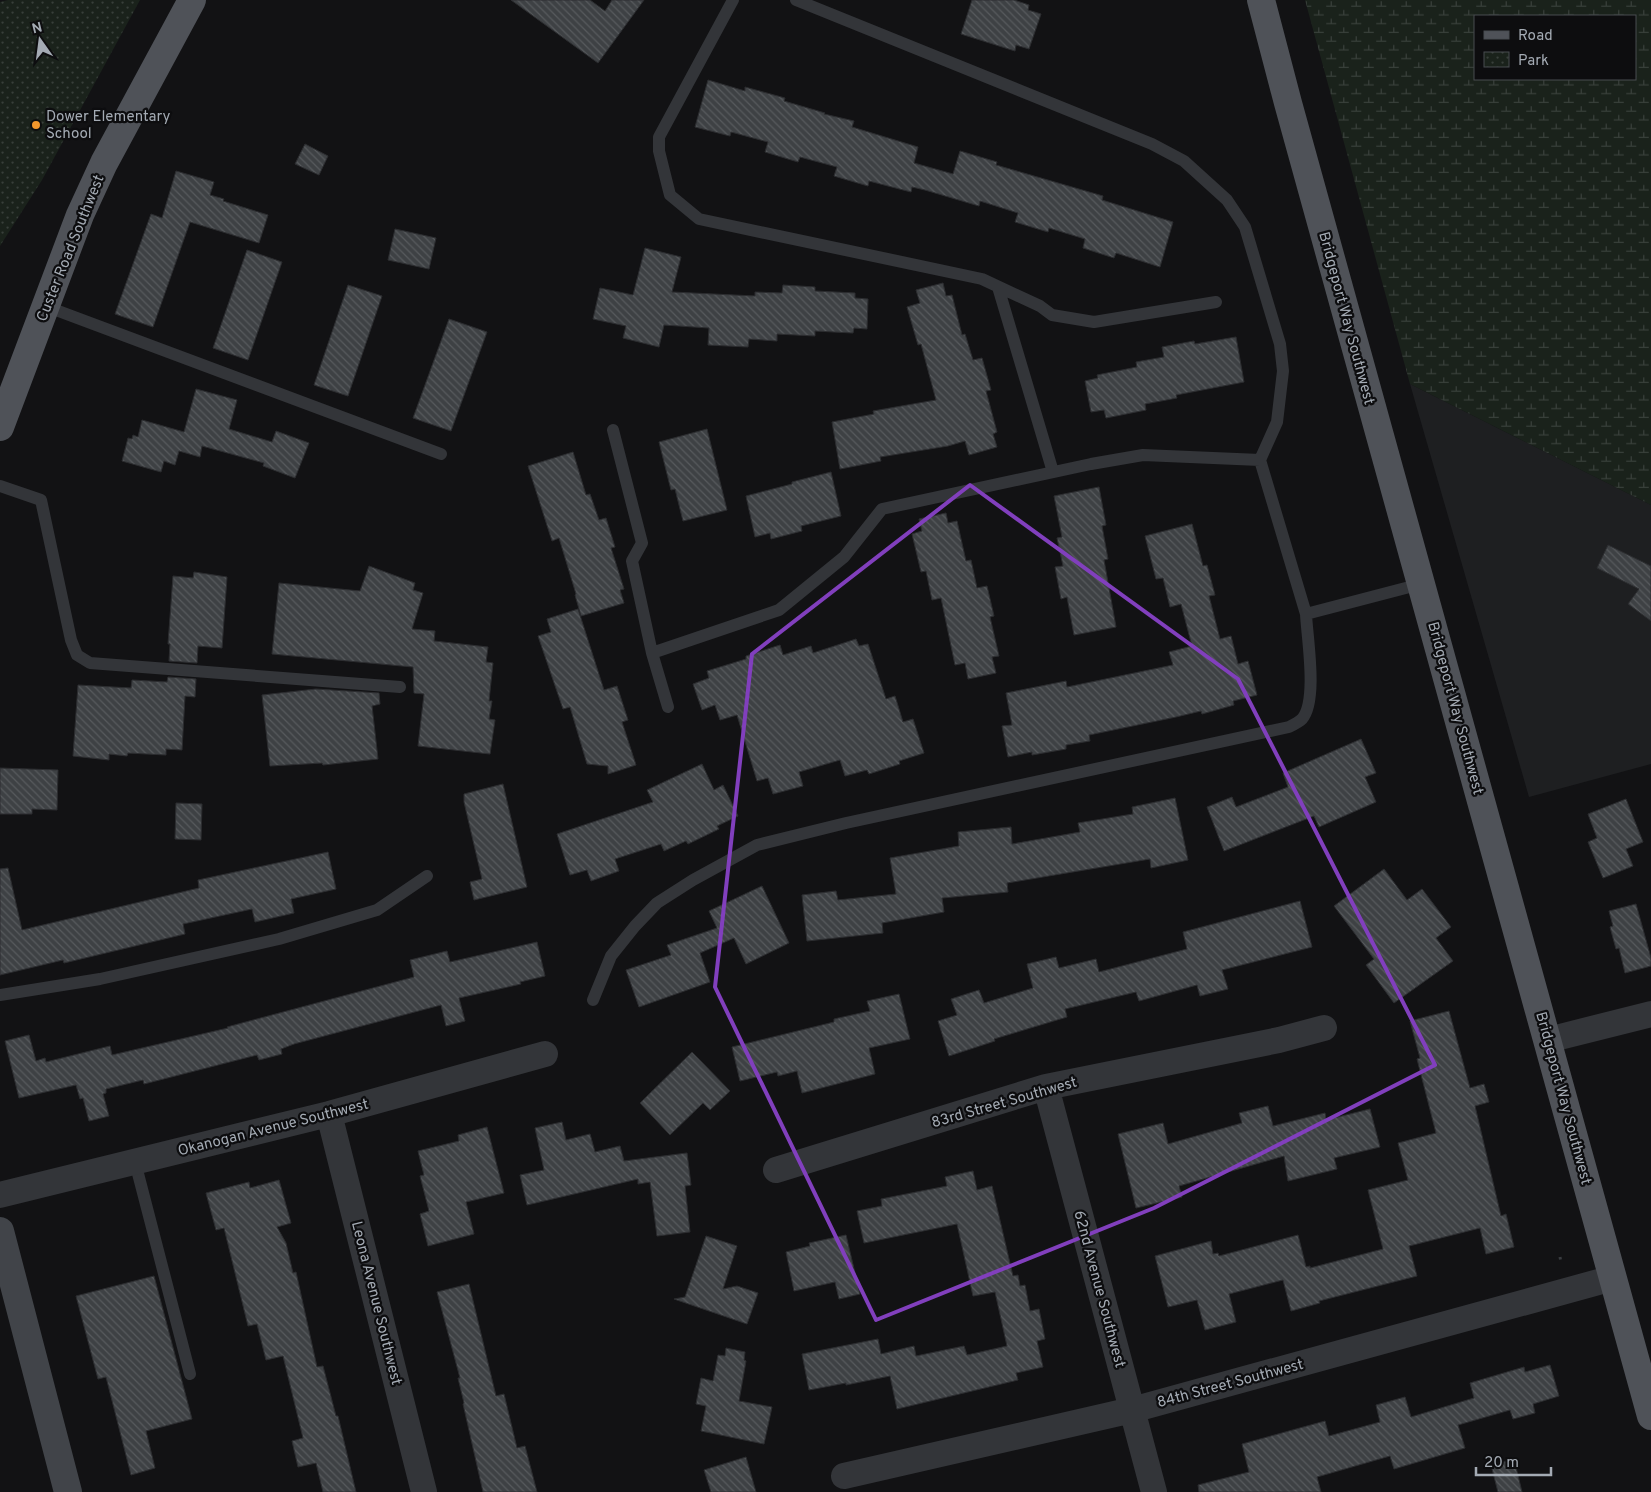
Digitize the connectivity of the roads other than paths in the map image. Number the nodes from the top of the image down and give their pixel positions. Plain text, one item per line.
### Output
1 (192, 0) edge
2 (733, 0) edge
3 (796, 0) edge
4 (1261, 0) edge
5 (998, 286) junction
6 (1216, 302) dead end
7 (45, 306) junction
8 (0, 427) edge
9 (613, 430) dead end
10 (441, 454) dead end
11 (1260, 460) junction
12 (1053, 472) junction
13 (0, 486) edge
14 (1421, 584) junction
15 (1306, 614) junction
16 (652, 653) junction
17 (400, 687) dead end
18 (668, 707) dead end
19 (427, 876) dead end
20 (0, 994) edge
21 (593, 1000) dead end
22 (1651, 1014) edge
23 (1324, 1028) dead end
24 (1548, 1040) junction
25 (545, 1054) dead end
26 (1046, 1086) junction
27 (329, 1114) junction
28 (135, 1162) junction
29 (776, 1170) dead end
30 (0, 1195) edge
31 (0, 1230) edge
32 (1613, 1278) junction
33 (190, 1374) dead end
34 (1132, 1410) junction
35 (1651, 1416) edge
36 (844, 1476) dead end
37 (68, 1492) edge
38 (424, 1492) edge
39 (1154, 1492) edge

1 - 7 main road, Custer Road Southwest
2 - 5 lane
3 - 11 lane
4 - 14 main road, Bridgeport Way Southwest
5 - 6 lane
5 - 12 lane
7 - 8 main road, Custer Road Southwest
7 - 10 lane
9 - 16 lane
11 - 12 lane
11 - 15 lane
12 - 16 lane
13 - 17 lane
14 - 15 lane
14 - 24 main road, Bridgeport Way Southwest
15 - 21 lane
16 - 18 lane
19 - 20 lane
22 - 24 street
23 - 26 street, 83rd Street Southwest
24 - 32 main road, Bridgeport Way Southwest
25 - 27 street, Okanogan Avenue Southwest
26 - 29 street, 83rd Street Southwest
26 - 34 street, 62nd Avenue Southwest
27 - 28 street, Okanogan Avenue Southwest
27 - 38 street, Leona Avenue Southwest
28 - 30 street, Okanogan Avenue Southwest
28 - 33 lane
31 - 37 street
32 - 34 street, 84th Street Southwest
32 - 35 main road, Bridgeport Way Southwest
34 - 36 street, 84th Street Southwest
34 - 39 street, 62nd Avenue Southwest

